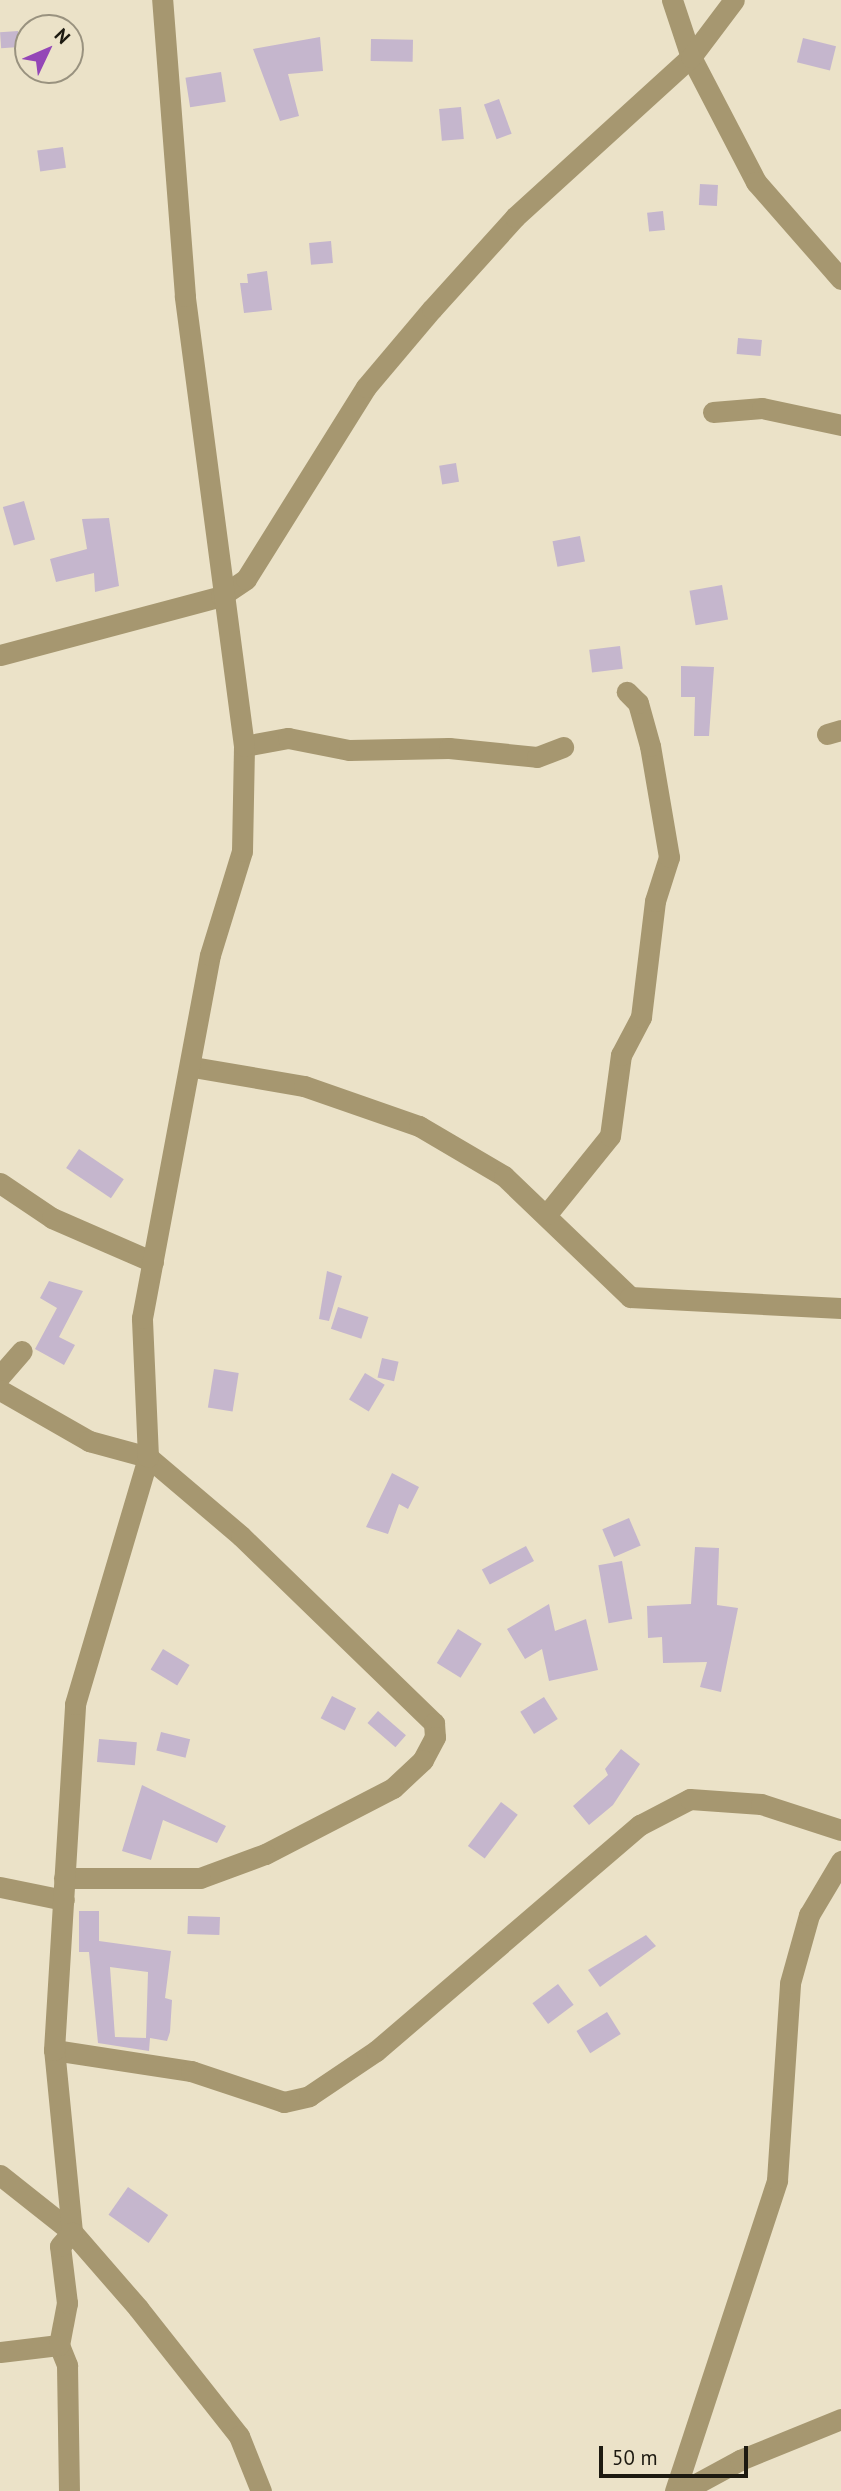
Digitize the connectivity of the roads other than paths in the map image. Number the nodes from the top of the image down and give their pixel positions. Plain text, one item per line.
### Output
1 (162, 0) edge
2 (672, 0) edge
3 (734, 0) edge
4 (691, 57) junction
5 (841, 278) edge
6 (713, 412) dead end
7 (841, 425) edge
8 (221, 596) junction
9 (0, 655) edge
10 (627, 692) dead end
11 (244, 746) junction
12 (563, 747) dead end
13 (193, 1067) junction
14 (0, 1183) edge
15 (547, 1214) junction
16 (153, 1262) junction
17 (841, 1308) edge
18 (22, 1351) dead end
19 (0, 1376) edge
20 (0, 1390) edge
21 (148, 1457) junction
22 (841, 1830) edge
23 (841, 1861) edge
24 (0, 1887) edge
25 (64, 1889) junction
26 (54, 2050) junction
27 (0, 2175) edge
28 (72, 2232) junction
29 (59, 2345) junction
30 (0, 2352) edge
31 (841, 2419) edge
32 (69, 2491) edge
33 (261, 2491) edge
34 (675, 2491) edge
35 (683, 2491) edge

1 - 8 street
2 - 4 street
3 - 4 street
4 - 5 street
4 - 8 street
6 - 7 street
8 - 9 street
8 - 11 street
10 - 15 street
11 - 12 street
11 - 13 street
13 - 15 street
13 - 16 street
14 - 16 street
15 - 17 street
16 - 21 street
18 - 19 street
20 - 21 street
21 - 25 street
21 - 25 street
22 - 26 street
23 - 34 street
24 - 25 street
25 - 26 street
26 - 28 street
27 - 28 street
28 - 29 street
28 - 33 street
29 - 30 street
29 - 32 street
31 - 35 street

